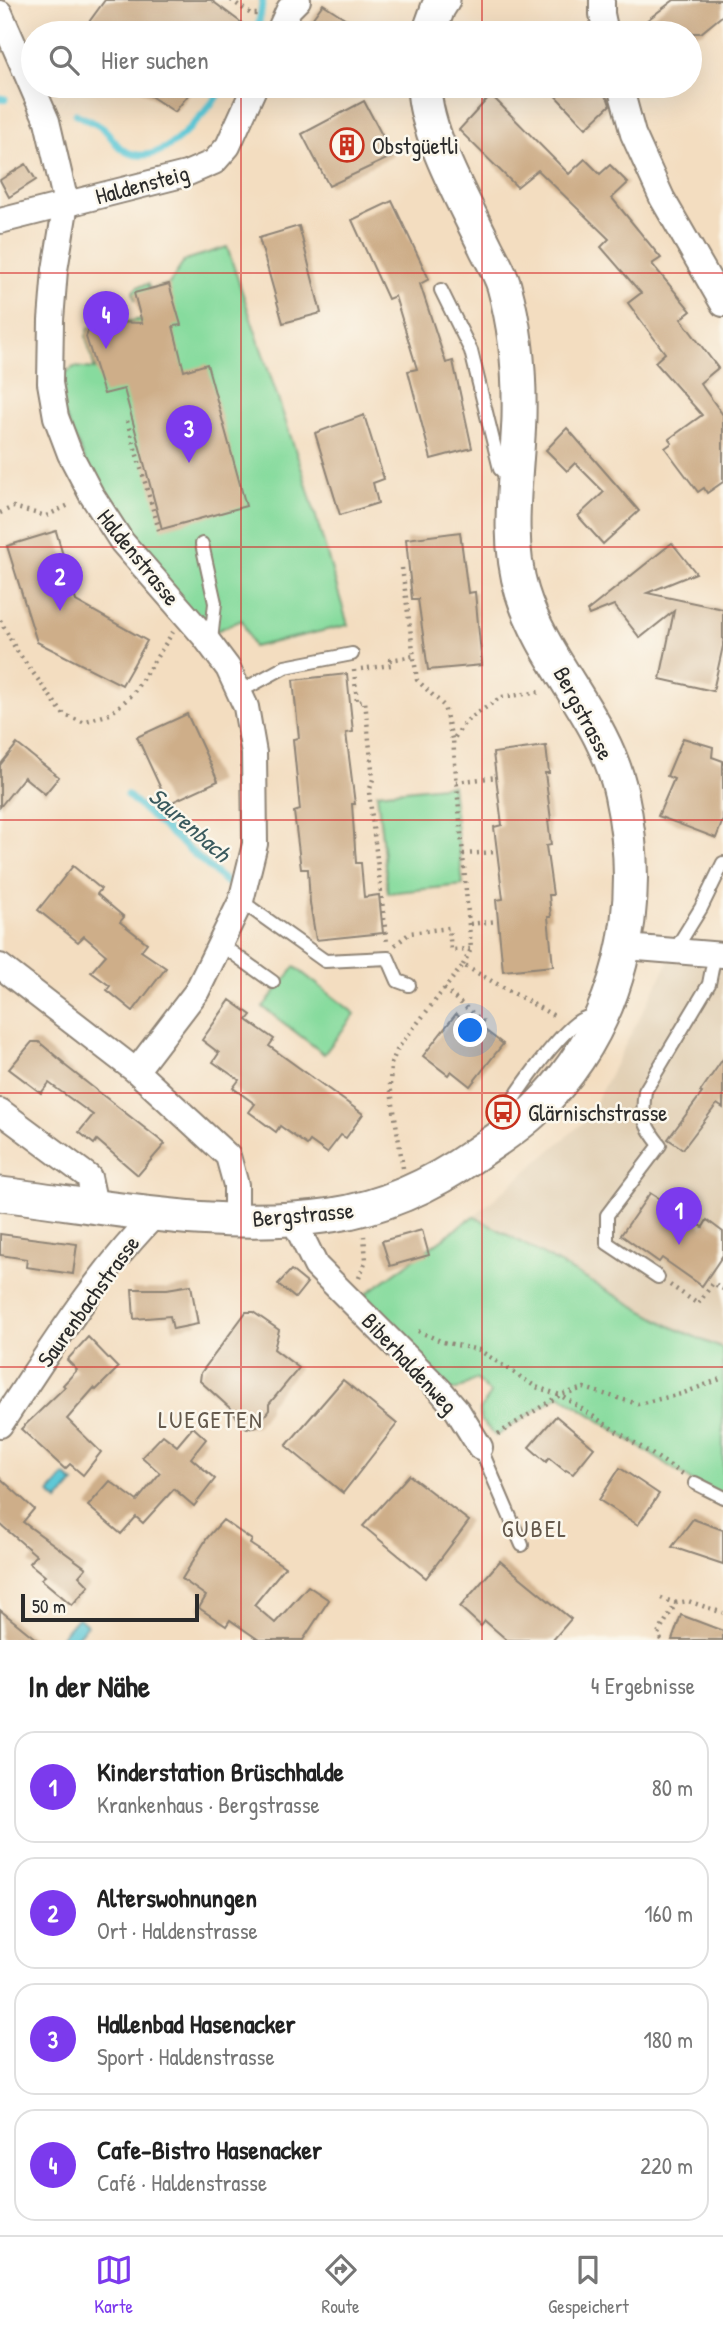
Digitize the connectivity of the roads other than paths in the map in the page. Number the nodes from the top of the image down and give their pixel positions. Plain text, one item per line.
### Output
1 (298, 0) edge
2 (443, 0) edge
3 (602, 0) edge
4 (0, 13) edge
5 (284, 21) edge
6 (433, 21) edge
7 (603, 21) edge
8 (21, 61) edge
9 (37, 98) edge
10 (250, 98) edge
11 (424, 98) edge
12 (623, 98) edge
13 (65, 203) junction
14 (0, 221) edge
15 (441, 290) dead end
16 (723, 304) edge
17 (516, 485) junction
18 (202, 544) dead end
19 (211, 645) junction
20 (352, 654) road end
21 (239, 692) junction
22 (723, 863) edge
23 (241, 901) junction
24 (220, 944) junction
25 (626, 947) junction
26 (675, 950) junction
27 (719, 954) edge
28 (0, 966) edge
29 (273, 982) dead end
30 (410, 985) dead end
31 (136, 1070) junction
32 (0, 1111) edge
33 (0, 1194) edge
34 (95, 1205) junction
35 (156, 1214) junction
36 (236, 1219) junction
37 (293, 1219) junction
38 (658, 1277) road end
39 (0, 1425) edge
40 (481, 1447) joint
41 (695, 1483) road end
42 (723, 1497) edge
43 (522, 1545) dead end

1 - 5 street
2 - 6 street
3 - 7 street
4 - 8 street, Haldenstrasse
9 - 13 street, Haldenstrasse
10 - 13 street, Haldensteig
11 - 17 street, Bergstrasse
12 - 16 street
13 - 14 street, Haldensteig
13 - 19 street, Haldenstrasse
15 - 17 lane
17 - 25 street, Bergstrasse
18 - 19 lane
19 - 21 street, Haldenstrasse
20 - 21 lane
21 - 23 street, Haldenstrasse
22 - 26 lane
23 - 24 street, Haldenstrasse
23 - 30 lane
24 - 29 lane
24 - 31 street, Haldenstrasse
25 - 26 street
25 - 37 street, Bergstrasse
26 - 27 street
27 - 38 lane
28 - 31 street
31 - 36 street
32 - 34 street
33 - 34 street, Bergstrasse
34 - 35 street, Bergstrasse
35 - 36 street, Bergstrasse
35 - 39 street, Saurenbachstrasse
36 - 37 street, Bergstrasse
37 - 40 street, Biberhaldenweg
40 - 43 lane
41 - 42 lane

